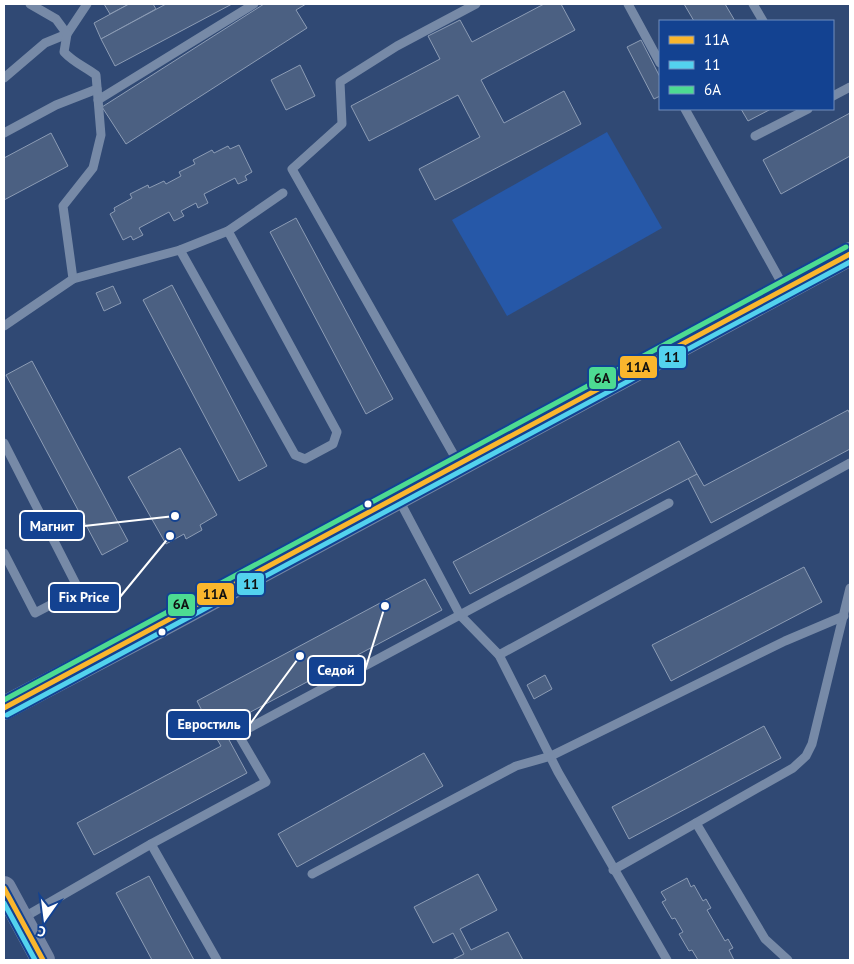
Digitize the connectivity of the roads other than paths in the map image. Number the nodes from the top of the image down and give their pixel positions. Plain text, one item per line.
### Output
1 (30, 4) edge
2 (87, 4) edge
3 (254, 4) edge
4 (476, 4) edge
5 (628, 4) edge
6 (753, 4) edge
7 (762, 20) edge
8 (67, 34) junction
9 (659, 61) edge
10 (4, 78) edge
11 (850, 87) edge
12 (97, 89) junction
13 (834, 95) edge
14 (98, 100) junction
15 (686, 110) edge
16 (806, 110) edge
17 (4, 133) edge
18 (754, 136) dead end
19 (283, 194) dead end
20 (228, 231) junction
21 (180, 250) junction
22 (850, 254) edge
23 (73, 279) junction
24 (785, 289) junction
25 (4, 326) edge
26 (4, 442) edge
27 (850, 463) edge
28 (459, 464) junction
29 (398, 498) junction
30 (669, 503) dead end
31 (4, 553) edge
32 (850, 588) edge
33 (460, 614) junction
34 (844, 616) junction
35 (499, 655) junction
36 (4, 708) edge
37 (551, 756) junction
38 (696, 823) junction
39 (151, 844) junction
40 (614, 870) junction
41 (312, 874) dead end
42 (4, 888) edge
43 (20, 919) junction
44 (42, 960) edge
45 (217, 960) edge
46 (667, 960) edge
47 (788, 960) edge

1 - 8 lane
2 - 8 lane
3 - 14 lane
4 - 28 lane
5 - 9 lane
6 - 7 lane
8 - 10 lane
8 - 12 lane
11 - 13 lane
12 - 14 lane
12 - 17 lane
14 - 23 lane
15 - 24 lane
16 - 18 lane
19 - 20 lane
20 - 21 lane
20 - 21 lane
21 - 23 lane
22 - 24 main road
23 - 25 lane
24 - 28 main road
26 - 31 lane
27 - 35 lane
28 - 29 main road
29 - 33 lane
29 - 36 main road
30 - 33 lane
32 - 34 lane
33 - 35 lane
33 - 39 lane
34 - 37 lane
34 - 38 lane
35 - 37 lane
37 - 40 lane
37 - 41 lane
38 - 40 lane
38 - 47 lane
39 - 43 lane
39 - 45 lane
40 - 46 lane
42 - 43 main road
43 - 44 main road

